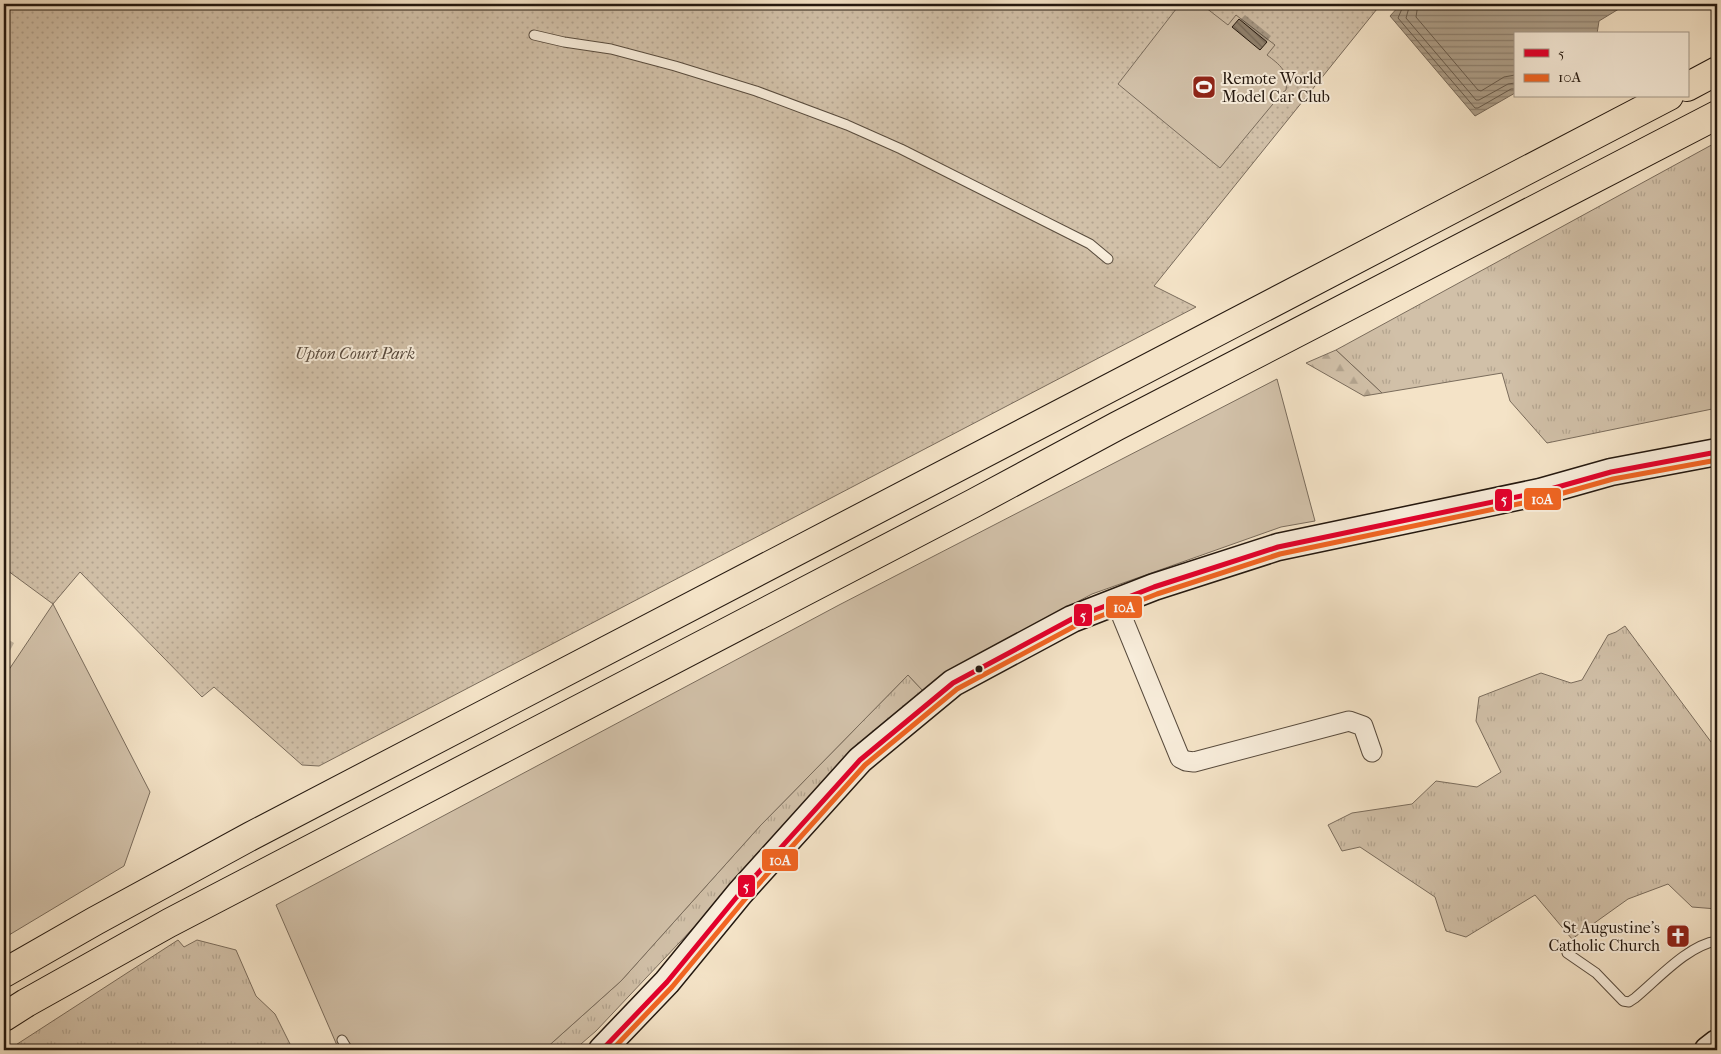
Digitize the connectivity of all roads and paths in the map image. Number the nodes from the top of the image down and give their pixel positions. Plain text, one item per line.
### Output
1 (534, 35) dead end
2 (1717, 71) edge
3 (1688, 86) edge
4 (1665, 98) edge
5 (1717, 115) edge
6 (1108, 259) dead end
7 (1716, 456) edge
8 (1116, 602) junction
9 (1372, 752) dead end
10 (1717, 941) edge
11 (1567, 953) dead end
12 (4, 974) edge
13 (4, 1017) edge
14 (342, 1040) dead end
15 (1717, 1042) edge
16 (348, 1050) edge
17 (602, 1050) edge
18 (1708, 1050) edge

1 - 6 lane
2 - 3 highway
4 - 12 highway
5 - 13 highway
7 - 8 main road
8 - 9 street
8 - 17 main road
10 - 11 lane
14 - 16 lane
15 - 18 main road

